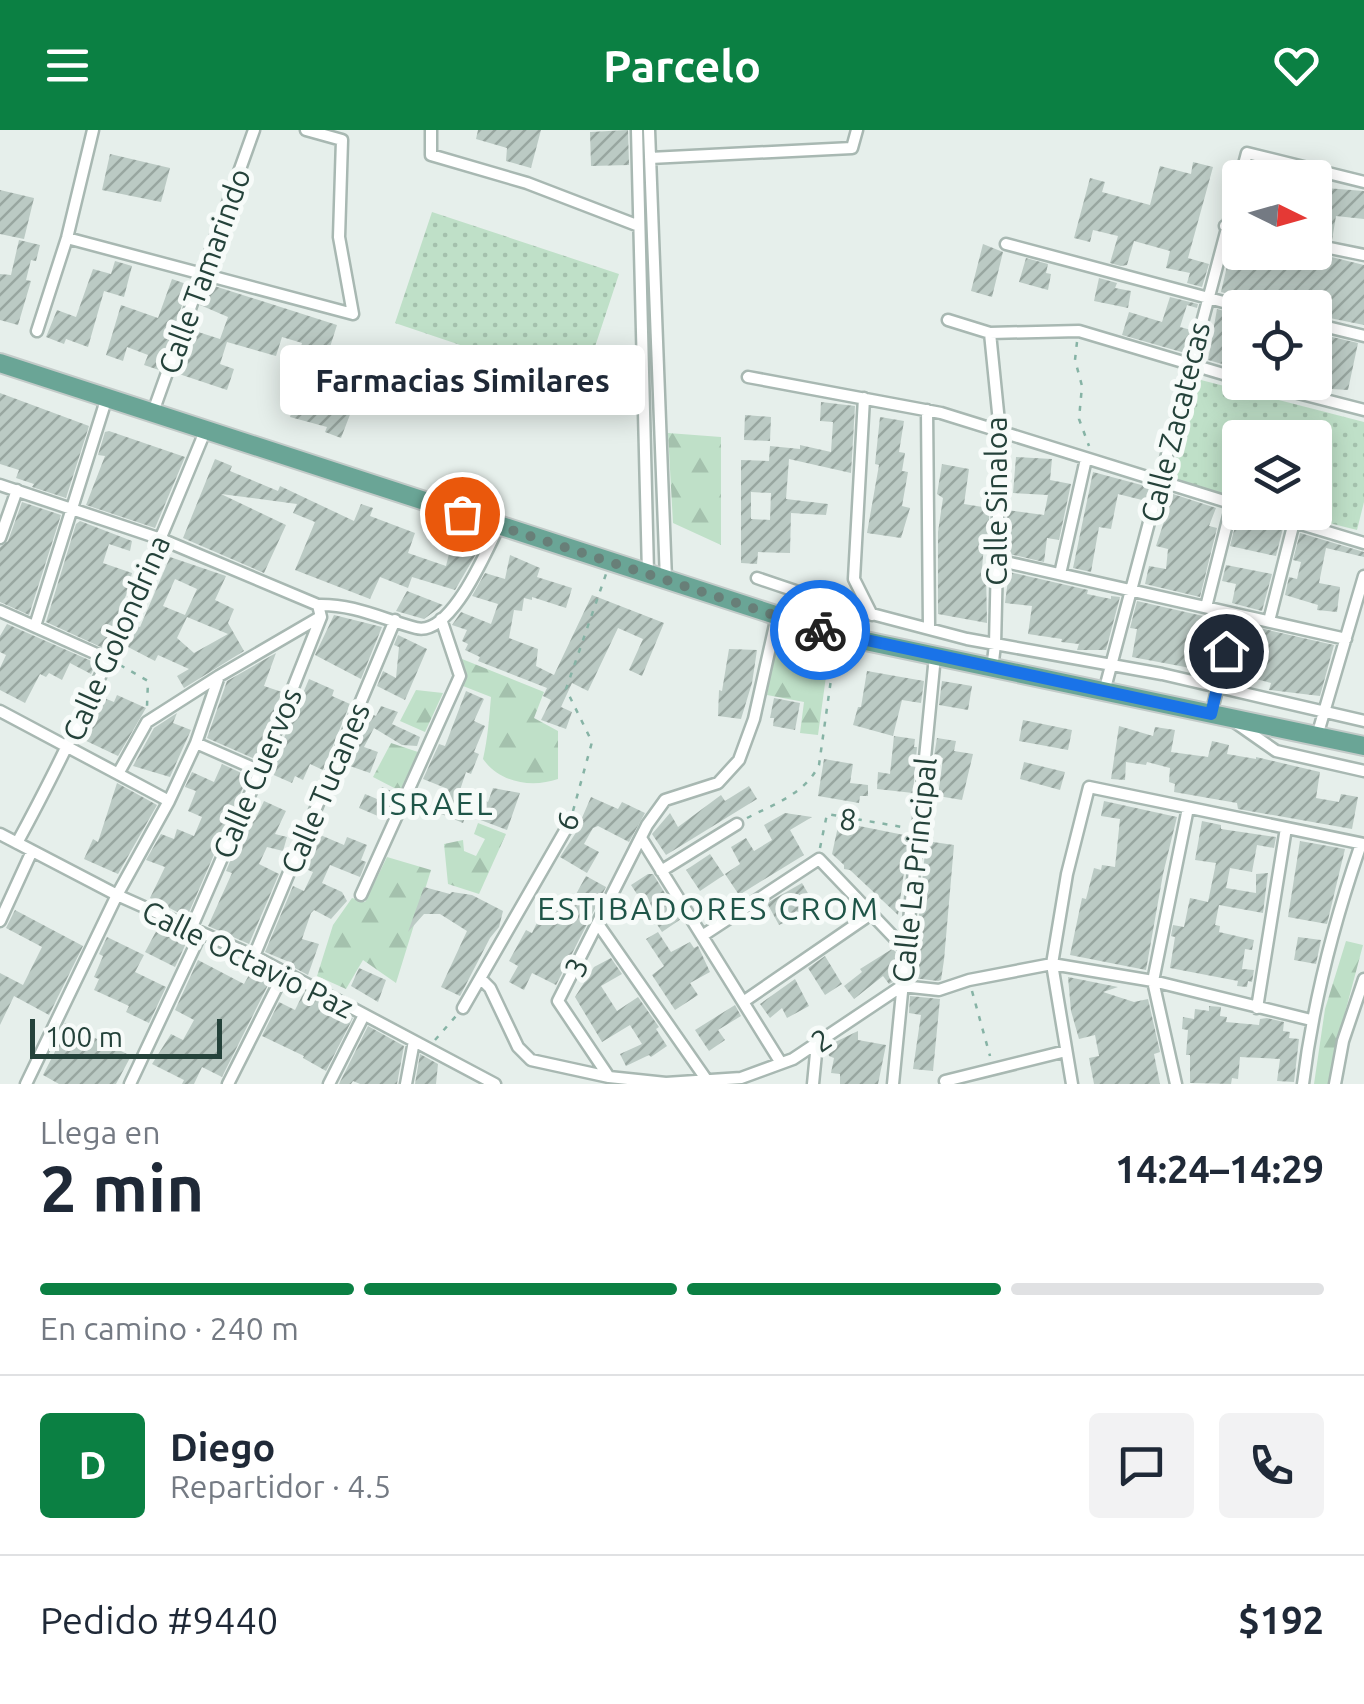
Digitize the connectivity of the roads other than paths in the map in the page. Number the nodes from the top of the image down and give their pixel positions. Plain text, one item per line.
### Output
1 (93, 130) edge
2 (254, 130) edge
3 (306, 130) edge
4 (432, 130) edge
5 (637, 130) edge
6 (649, 130) edge
7 (857, 130) edge
8 (650, 158) junction
9 (1245, 160) edge
10 (1275, 160) edge
11 (1332, 174) edge
12 (1364, 182) edge
13 (640, 226) junction
14 (1222, 237) edge
15 (67, 238) junction
16 (1006, 244) dead end
17 (1332, 248) edge
18 (1364, 255) edge
19 (204, 276) junction
20 (1206, 298) junction
21 (1222, 302) edge
22 (948, 320) dead end
23 (1332, 328) edge
24 (38, 331) dead end
25 (990, 333) junction
26 (1364, 336) edge
27 (0, 362) edge
28 (1189, 366) junction
29 (1222, 374) edge
30 (748, 376) dead end
31 (107, 397) junction
32 (864, 398) junction
33 (1325, 400) edge
34 (927, 410) junction
35 (1364, 410) edge
36 (153, 412) junction
37 (206, 429) junction
38 (1000, 432) junction
39 (1086, 459) junction
40 (1159, 482) junction
41 (0, 485) edge
42 (17, 490) junction
43 (1222, 501) edge
44 (72, 511) junction
45 (499, 526) junction
46 (1229, 530) edge
47 (1292, 530) edge
48 (1321, 530) edge
49 (0, 538) edge
50 (161, 539) junction
51 (1364, 543) edge
52 (997, 560) junction
53 (648, 574) junction
54 (1060, 574) junction
55 (1364, 576) edge
56 (757, 578) dead end
57 (666, 581) junction
58 (1132, 590) junction
59 (834, 604) junction
60 (1206, 607) junction
61 (0, 611) edge
62 (320, 611) junction
63 (1236, 614) junction
64 (872, 615) junction
65 (777, 616) junction
66 (441, 619) junction
67 (396, 620) junction
68 (1269, 621) junction
69 (34, 626) junction
70 (928, 627) junction
71 (831, 633) junction
72 (1346, 639) junction
73 (995, 645) junction
74 (935, 656) junction
75 (110, 660) junction
76 (1112, 664) junction
77 (992, 669) junction
78 (219, 676) junction
79 (1218, 688) junction
80 (1104, 692) junction
81 (0, 711) edge
82 (1324, 713) junction
83 (1219, 716) junction
84 (1364, 722) edge
85 (1317, 736) junction
86 (196, 744) junction
87 (1364, 746) edge
88 (69, 747) junction
89 (260, 771) junction
90 (1364, 771) edge
91 (119, 772) junction
92 (169, 801) junction
93 (1188, 808) junction
94 (570, 822) road end
95 (737, 824) road end
96 (1286, 828) junction
97 (0, 834) edge
98 (641, 838) junction
99 (17, 843) junction
100 (1362, 844) edge
101 (32, 851) junction
102 (661, 871) junction
103 (361, 895) dead end
104 (118, 896) junction
105 (870, 914) junction
106 (0, 920) edge
107 (598, 924) junction
108 (196, 931) junction
109 (702, 936) junction
110 (906, 950) junction
111 (254, 956) junction
112 (1052, 964) junction
113 (284, 973) junction
114 (1364, 978) edge
115 (482, 980) junction
116 (1153, 981) junction
117 (902, 986) junction
118 (1362, 992) edge
119 (743, 1002) junction
120 (463, 1008) road end
121 (1257, 1008) junction
122 (364, 1015) junction
123 (1311, 1020) junction
124 (414, 1041) junction
125 (817, 1043) junction
126 (1066, 1051) junction
127 (781, 1063) junction
128 (609, 1077) junction
129 (945, 1080) dead end
130 (704, 1082) edge
131 (491, 1083) edge
132 (26, 1084) edge
133 (130, 1084) edge
134 (228, 1084) edge
135 (330, 1084) edge
136 (406, 1084) edge
137 (813, 1084) edge
138 (893, 1084) edge
139 (1072, 1084) edge
140 (1176, 1084) edge
141 (1303, 1084) edge
142 (1336, 1084) edge

1 - 15 street
2 - 19 street, Calle Tamarindo
3 - 19 street
4 - 13 street
5 - 13 street
6 - 8 street
7 - 8 street
8 - 57 street
9 - 10 street, Calle Zacatecas
11 - 12 street, Calle Zacatecas
13 - 53 street
14 - 20 street, Calle Zacatecas
15 - 19 street
15 - 24 street
16 - 20 street
17 - 18 street
19 - 36 street, Calle Tamarindo
20 - 21 street
20 - 28 street, Calle Zacatecas
22 - 25 street
23 - 26 street
25 - 28 street
25 - 38 street, Calle Sinaloa
27 - 31 main road
28 - 29 street
28 - 40 street, Calle Zacatecas
30 - 32 street
31 - 36 main road
31 - 44 street
32 - 34 street
32 - 64 street
33 - 35 street
34 - 38 street
34 - 70 street
36 - 37 main road
37 - 45 main road
37 - 50 street, Calle Golondrina
38 - 39 street
38 - 52 street, Calle Sinaloa
39 - 40 street
39 - 54 street
40 - 43 street
40 - 58 street, Calle Zacatecas
41 - 42 street
42 - 44 street
42 - 49 street
44 - 50 street
44 - 69 street
45 - 53 main road
45 - 66 street
46 - 60 street
47 - 68 street
48 - 51 street
50 - 62 street
50 - 75 street, Calle Golondrina
52 - 54 street
52 - 73 street, Calle Sinaloa
53 - 57 main road
54 - 58 street
55 - 72 street
56 - 59 street
57 - 65 main road
58 - 60 street
58 - 76 street, Calle Zacatecas
59 - 64 street
59 - 71 street
60 - 63 street
61 - 69 street
62 - 67 street
62 - 78 street
62 - 89 street, Calle Cuervos
63 - 68 street
63 - 79 street
64 - 70 street
65 - 71 main road
65 - 98 street, 3
66 - 67 street
66 - 103 street
67 - 111 street, Calle Tucanes
68 - 72 street
69 - 75 street
70 - 73 street
71 - 74 main road
72 - 82 street
73 - 76 street
73 - 77 street, Calle Sinaloa
74 - 77 main road
74 - 110 street, Calle La Principal
75 - 88 street, Calle Golondrina
76 - 79 street
76 - 80 street, Calle Zacatecas
77 - 80 main road
78 - 86 street
78 - 91 street
79 - 82 street
79 - 83 street
80 - 83 main road
81 - 88 street
82 - 84 street
82 - 85 street
83 - 85 main road
83 - 90 street
85 - 87 main road
86 - 89 street
86 - 92 street
88 - 91 street
88 - 99 street, Calle Golondrina
89 - 108 street, Calle Cuervos
91 - 92 street
92 - 104 street
93 - 96 street
93 - 112 street
93 - 116 street
94 - 115 street, 6
95 - 102 street
96 - 100 street
96 - 121 street
97 - 99 street, Calle Octavio Paz
98 - 102 street
98 - 107 street, 3
99 - 101 street, Calle Octavio Paz
100 - 123 street
101 - 104 street, Calle Octavio Paz
101 - 106 street
102 - 109 street
104 - 108 street, Calle Octavio Paz
104 - 132 street
105 - 109 street, 8
105 - 110 street, 8
105 - 119 street
107 - 128 street, 3
107 - 130 street
108 - 111 street, Calle Octavio Paz
108 - 133 street, Calle Cuervos
109 - 119 street
110 - 117 street, Calle La Principal
111 - 113 street, Calle Octavio Paz
112 - 116 street
112 - 117 street
112 - 126 street
113 - 122 street, Calle Octavio Paz
113 - 134 street
114 - 118 street
115 - 120 street, 6
115 - 128 street, 2
116 - 121 street
116 - 140 street
117 - 125 street, 2
117 - 138 street, Calle La Principal
118 - 142 street
119 - 127 street
121 - 123 street
122 - 124 street, Calle Octavio Paz
122 - 135 street
123 - 141 street
124 - 131 street, Calle Octavio Paz
124 - 136 street
125 - 127 street, 2
125 - 137 street
126 - 129 street
126 - 139 street
127 - 130 street, 2
128 - 130 street, 2

